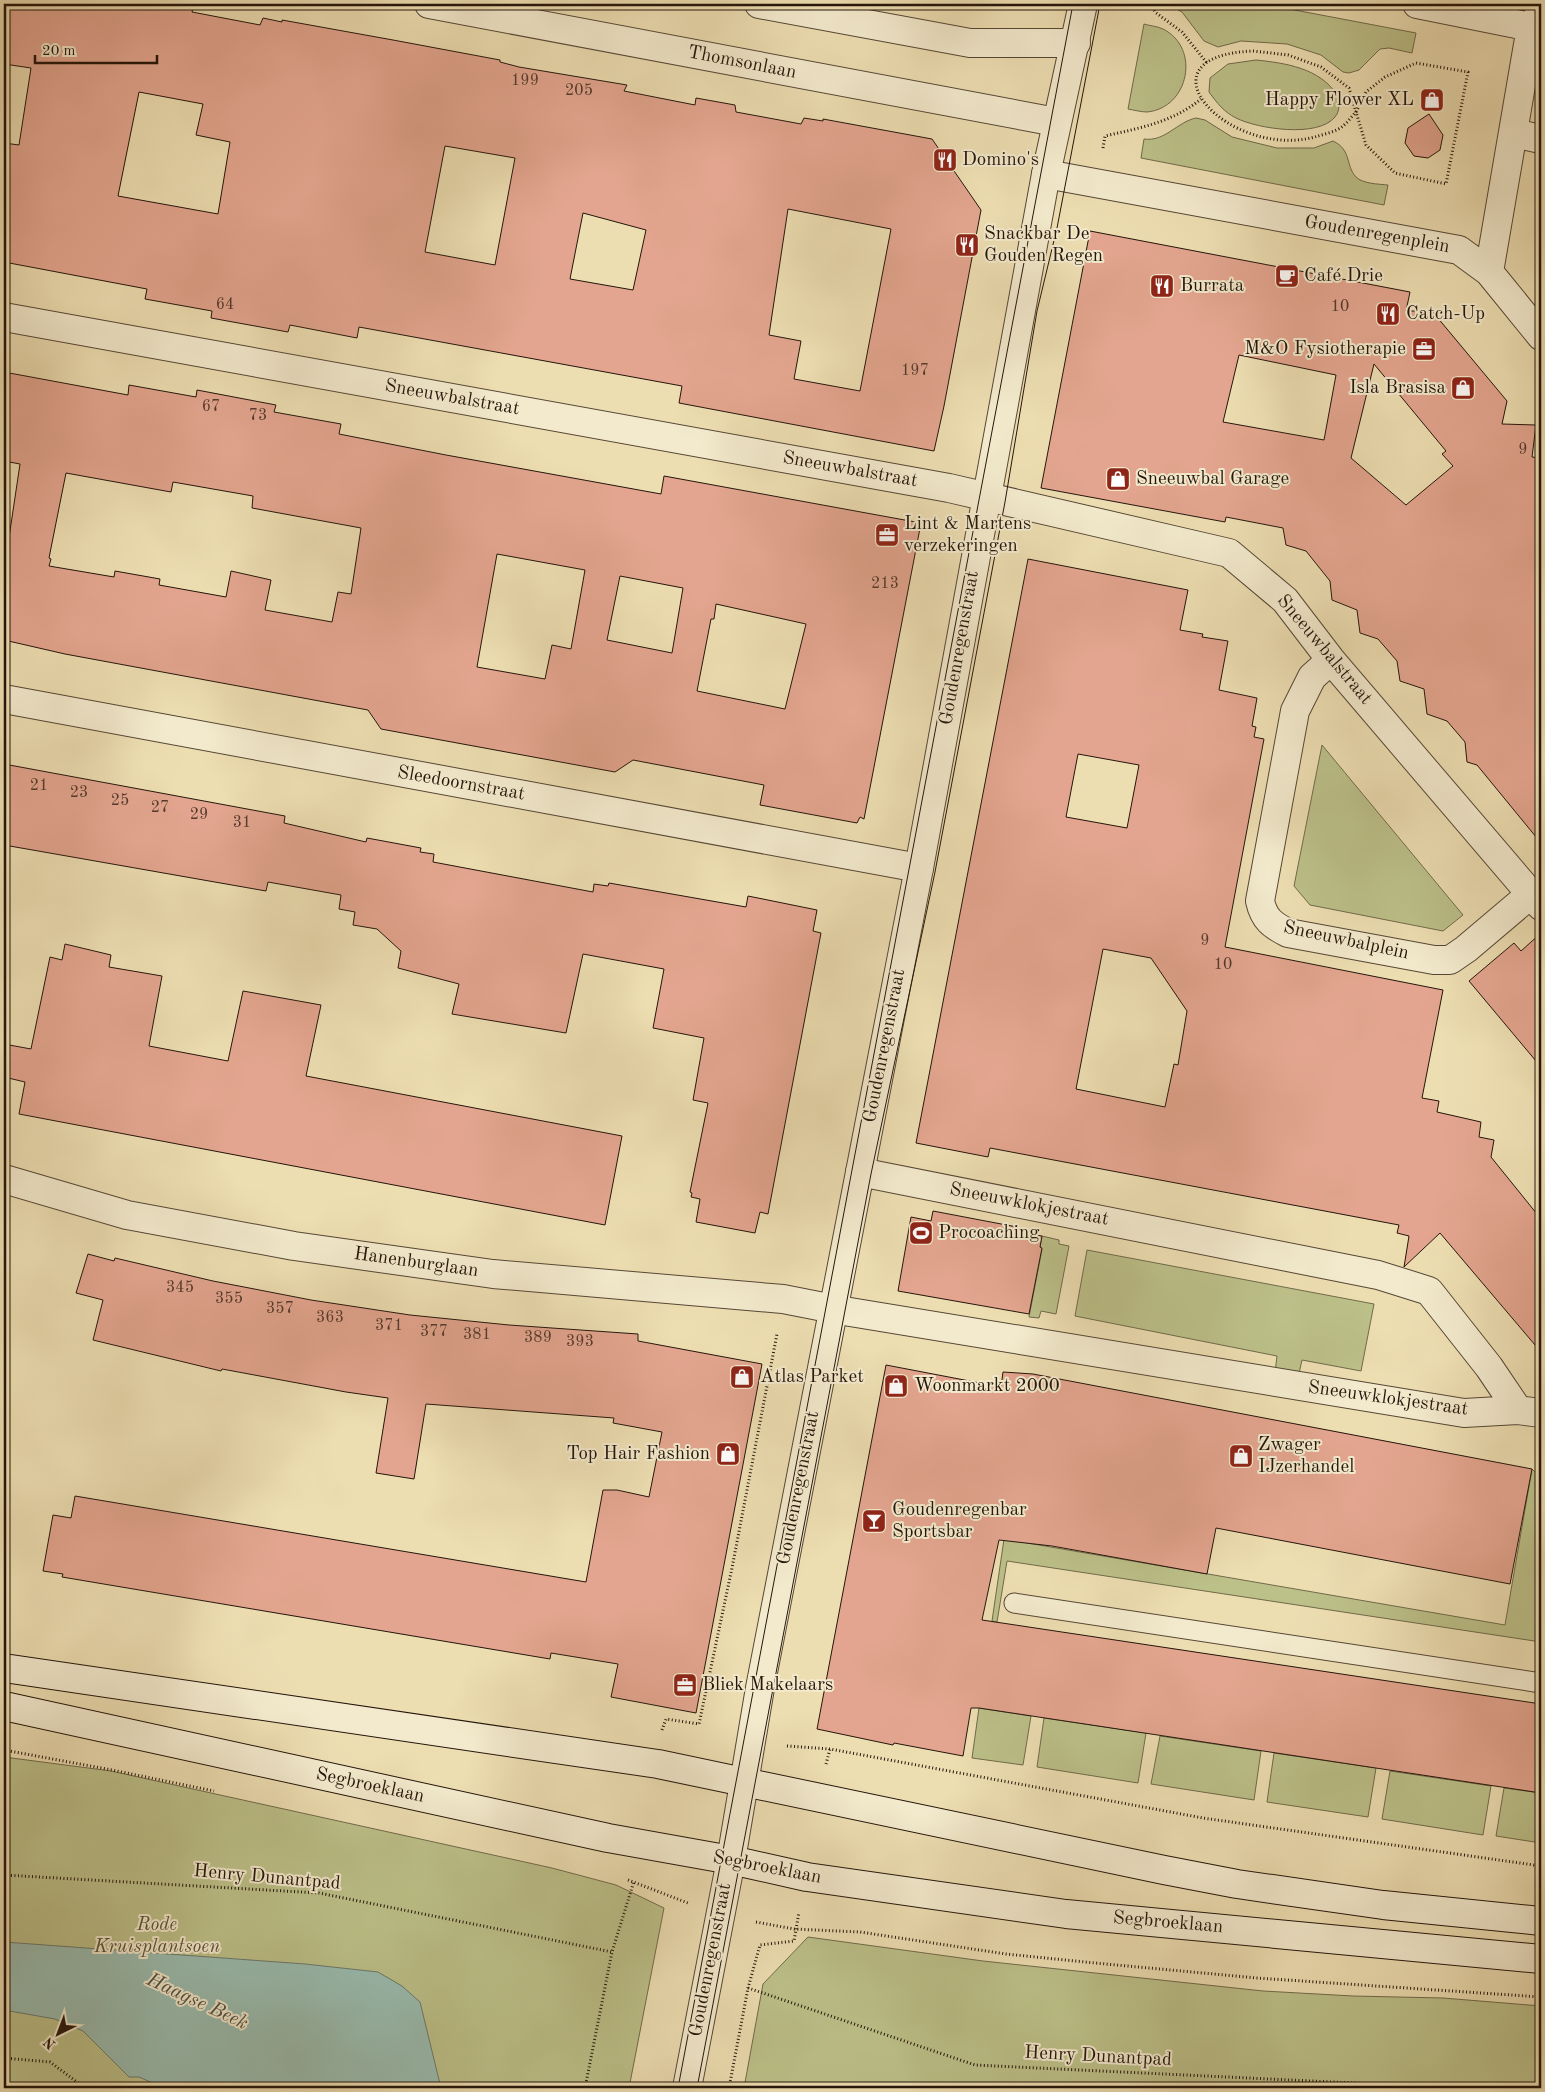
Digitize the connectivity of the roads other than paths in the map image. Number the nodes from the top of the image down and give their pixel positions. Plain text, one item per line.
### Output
1 (429, 4) edge
2 (759, 4) edge
3 (1083, 4) edge
4 (1416, 4) edge
5 (1536, 20) edge
6 (1076, 43) junction
7 (1056, 122) junction
8 (1513, 133) junction
9 (1541, 139) edge
10 (1046, 174) junction
11 (1489, 272) junction
12 (4, 316) edge
13 (1541, 336) edge
14 (987, 498) junction
15 (1332, 660) junction
16 (4, 699) edge
17 (919, 868) junction
18 (1536, 900) edge
19 (860, 1172) junction
20 (4, 1179) edge
21 (834, 1309) junction
22 (1530, 1412) edge
23 (1014, 1603) dead end
24 (4, 1668) edge
25 (1541, 1683) edge
26 (4, 1706) edge
27 (744, 1782) junction
28 (730, 1860) junction
29 (1541, 1921) edge
30 (1541, 1959) edge
31 (687, 2088) edge

1 - 7 street, Thomsonlaan
2 - 6 street
3 - 6 street, Goudenregenstraat
4 - 5 street
5 - 8 street
6 - 7 street, Goudenregenstraat
7 - 10 street, Goudenregenstraat
8 - 9 street
8 - 11 street
10 - 11 street, Goudenregenplein
10 - 14 street, Goudenregenstraat
11 - 13 street, Goudenregenplein
12 - 14 street, Sneeuwbalstraat
14 - 15 street, Sneeuwbalstraat
14 - 17 street, Goudenregenstraat
15 - 18 street, Sneeuwbalstraat
15 - 18 street, Sneeuwbalplein
16 - 17 street, Sleedoornstraat
17 - 19 street, Goudenregenstraat
19 - 21 street, Goudenregenstraat
19 - 22 street, Sneeuwklokjestraat
20 - 21 street, Hanenburglaan
21 - 22 street, Sneeuwklokjestraat
21 - 27 street, Goudenregenstraat
23 - 25 lane
24 - 27 street
26 - 28 street, Segbroeklaan
27 - 28 street, Goudenregenstraat
27 - 29 street
28 - 30 street, Segbroeklaan
28 - 31 street, Goudenregenstraat

